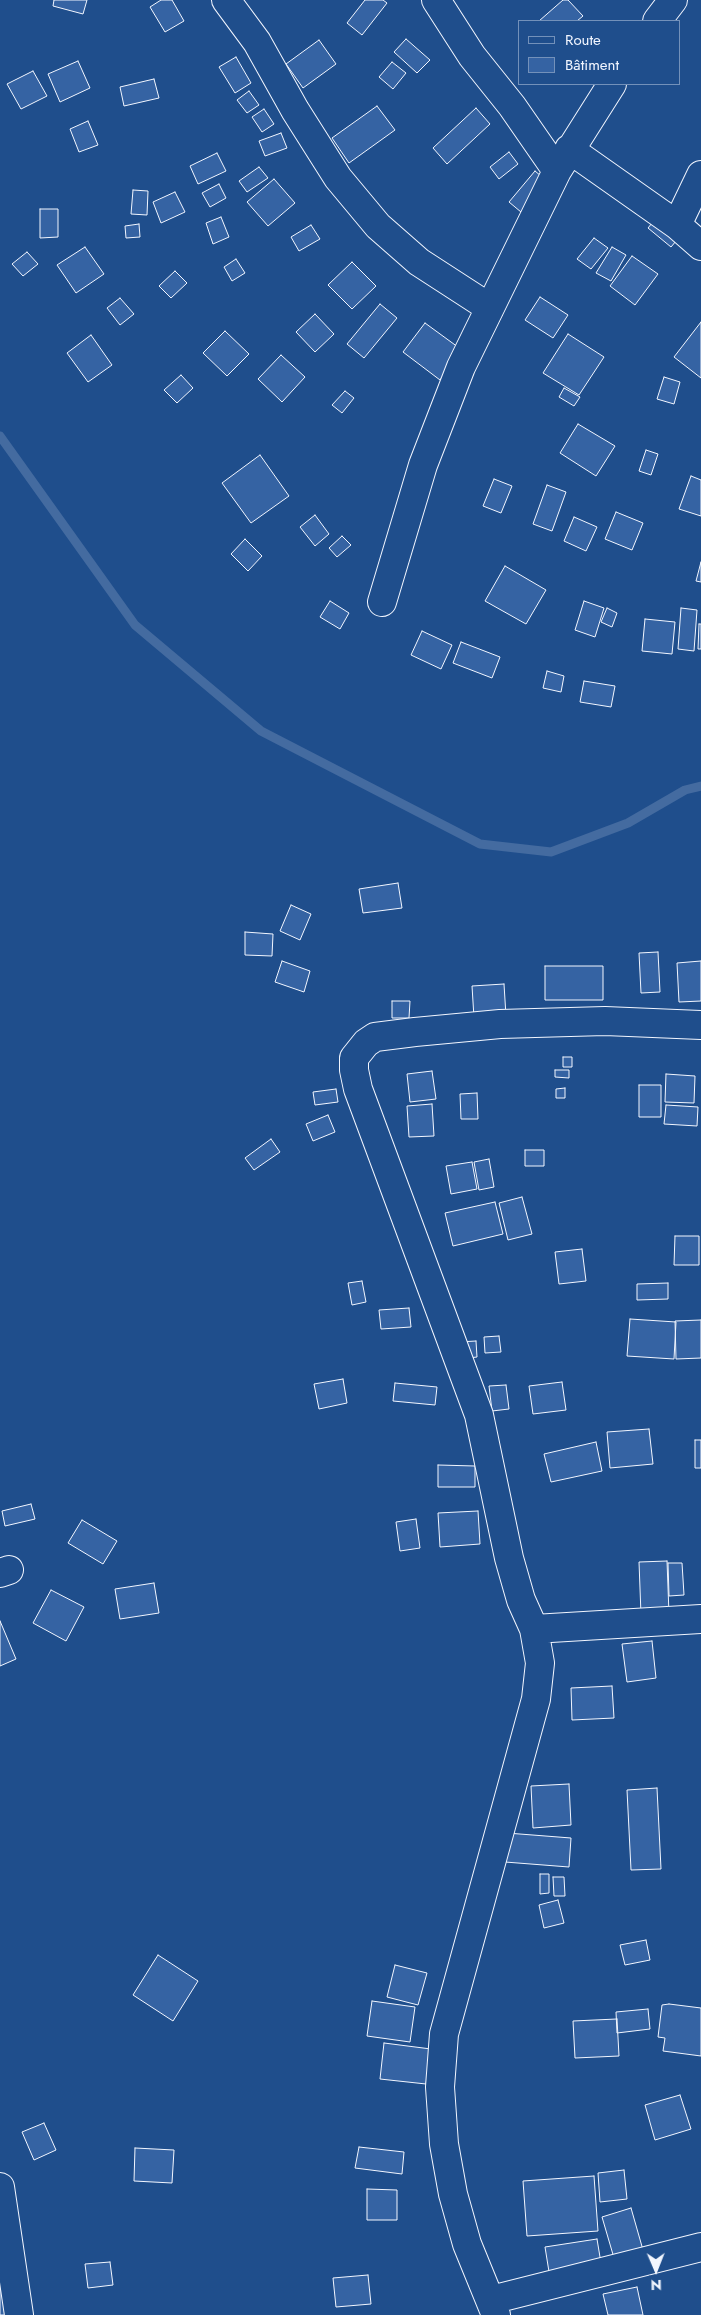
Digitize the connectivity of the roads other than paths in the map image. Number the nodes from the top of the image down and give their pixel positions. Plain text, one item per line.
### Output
1 (226, 0) edge
2 (436, 0) edge
3 (673, 0) edge
4 (658, 20) edge
5 (611, 85) edge
6 (563, 160) junction
7 (701, 176) edge
8 (676, 225) junction
9 (701, 246) edge
10 (490, 308) junction
11 (382, 602) dead end
12 (701, 1024) edge
13 (701, 1619) edge
14 (534, 1629) junction
15 (0, 2187) edge
16 (701, 2247) edge
17 (494, 2308) edge
18 (19, 2315) edge

1 - 10 street
2 - 6 street
3 - 4 street
5 - 6 street
6 - 8 street
6 - 10 street
7 - 8 street
8 - 9 street
10 - 11 street
12 - 14 street
13 - 14 street
14 - 17 street
15 - 18 street
16 - 17 street

